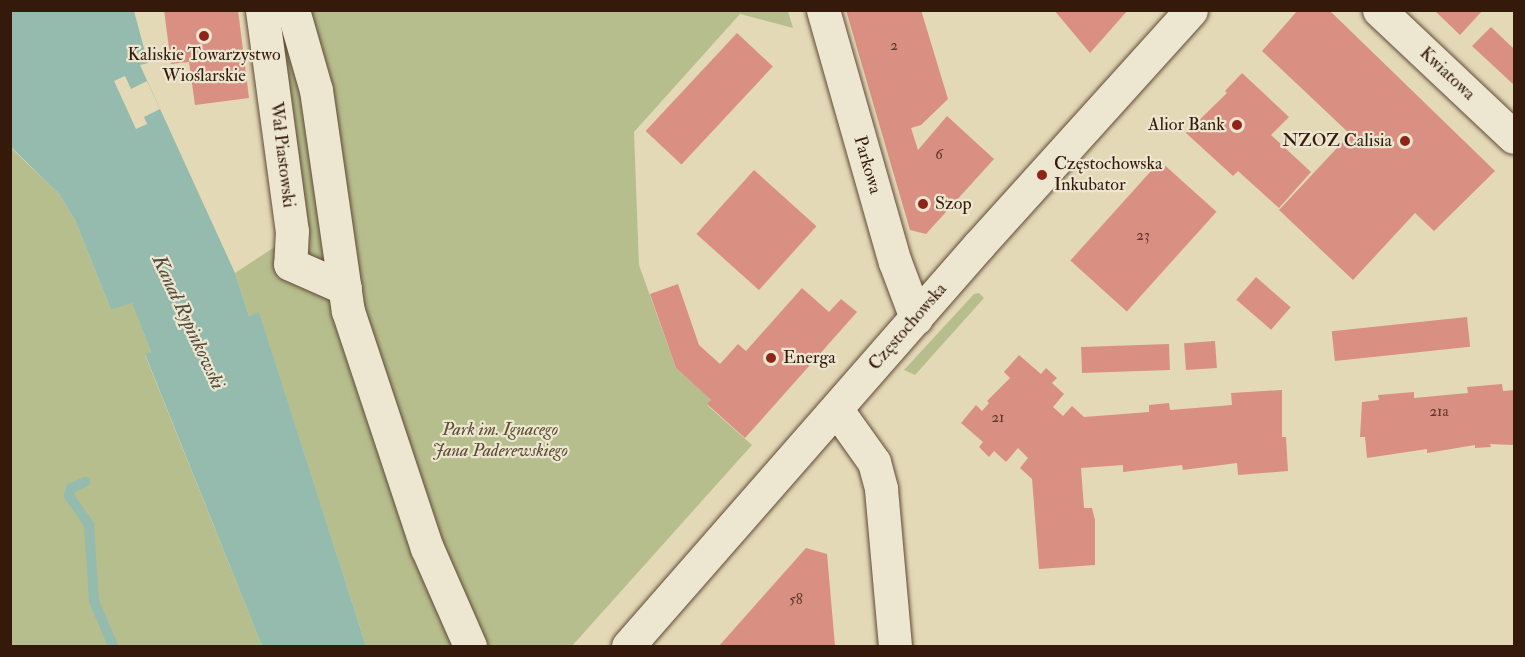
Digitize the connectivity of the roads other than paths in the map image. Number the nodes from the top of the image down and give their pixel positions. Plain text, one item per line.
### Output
1 (262, 10) edge
2 (293, 10) edge
3 (823, 10) edge
4 (1191, 10) edge
5 (1379, 10) edge
6 (1515, 137) edge
7 (345, 288) junction
8 (916, 318) junction
9 (837, 410) junction
10 (470, 646) edge
11 (628, 646) edge
12 (895, 646) edge

1 - 7 street, Wał Piastowski
2 - 7 street
3 - 8 street, Parkowa
4 - 8 street, Częstochowska
5 - 6 street, Kwiatowa
7 - 10 street
8 - 9 street, Częstochowska
9 - 11 street, Częstochowska
9 - 12 street

